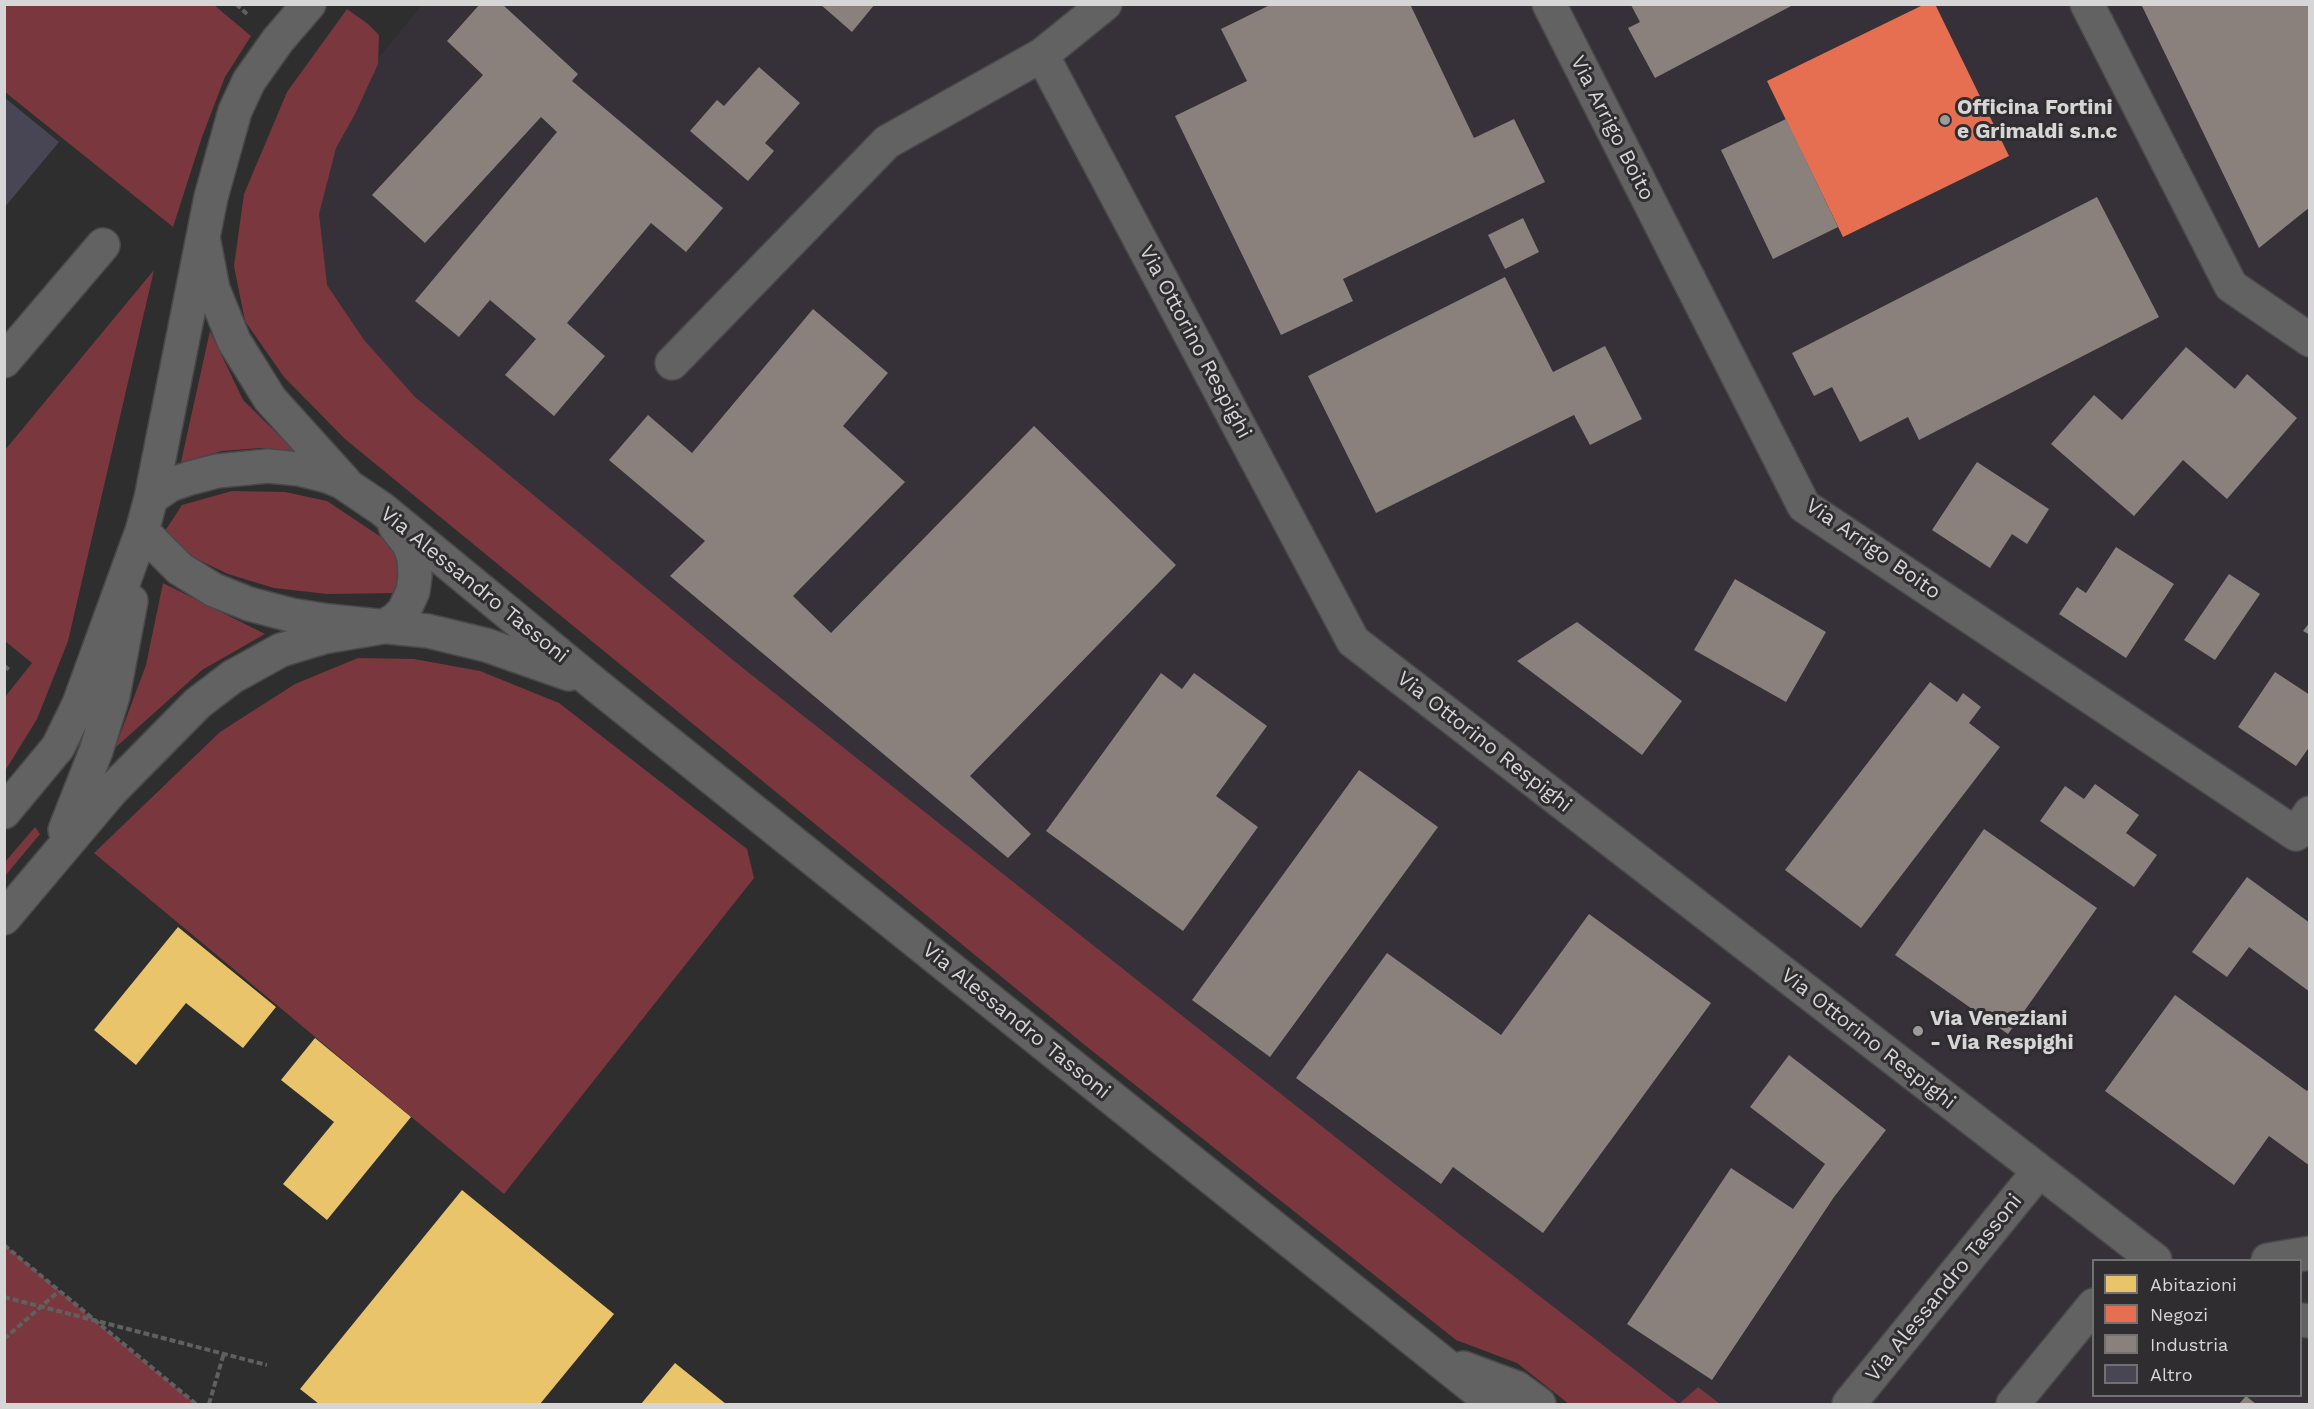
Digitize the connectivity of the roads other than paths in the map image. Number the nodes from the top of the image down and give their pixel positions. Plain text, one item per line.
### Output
1 (309, 4) edge
2 (1105, 4) edge
3 (1549, 4) edge
4 (2087, 4) edge
5 (1042, 55) junction
6 (204, 237) junction
7 (103, 245) dead end
8 (2310, 340) edge
9 (4, 361) edge
10 (672, 363) dead end
11 (351, 488) junction
12 (151, 498) junction
13 (142, 531) junction
14 (383, 627) junction
15 (596, 685) junction
16 (4, 812) edge
17 (2310, 813) edge
18 (50, 863) junction
19 (4, 918) edge
20 (2039, 1171) junction
21 (2310, 1253) edge
22 (2142, 1256) edge
23 (2163, 1259) edge
24 (2274, 1259) edge
25 (2092, 1307) edge
26 (1435, 1357) junction
27 (1494, 1404) edge
28 (1539, 1404) edge
29 (1849, 1404) edge
30 (2013, 1404) edge

1 - 6 street
2 - 5 street
3 - 17 street, Via Arrigo Boito
4 - 8 street
5 - 10 street
5 - 20 street, Via Ottorino Respighi
6 - 11 street
6 - 12 street
7 - 9 street
11 - 12 street, Via Alessandro Tassoni
11 - 14 street, Via Alessandro Tassoni
11 - 15 street, Via Alessandro Tassoni
12 - 13 street, Via Alessandro Tassoni
13 - 14 street, Via Alessandro Tassoni
13 - 16 street, Via Alessandro Tassoni
13 - 18 street, Via Alessandro Tassoni
14 - 15 street, Via Alessandro Tassoni
14 - 18 street, Via Alessandro Tassoni
15 - 26 street, Via Alessandro Tassoni
18 - 19 street, Via Alessandro Tassoni
20 - 22 street, Via Ottorino Respighi
20 - 29 street, Via Alessandro Tassoni
21 - 24 street
22 - 23 street, Via Ottorino Respighi
25 - 30 street
26 - 27 street, Via Alessandro Tassoni
26 - 28 street, Via Alessandro Tassoni

